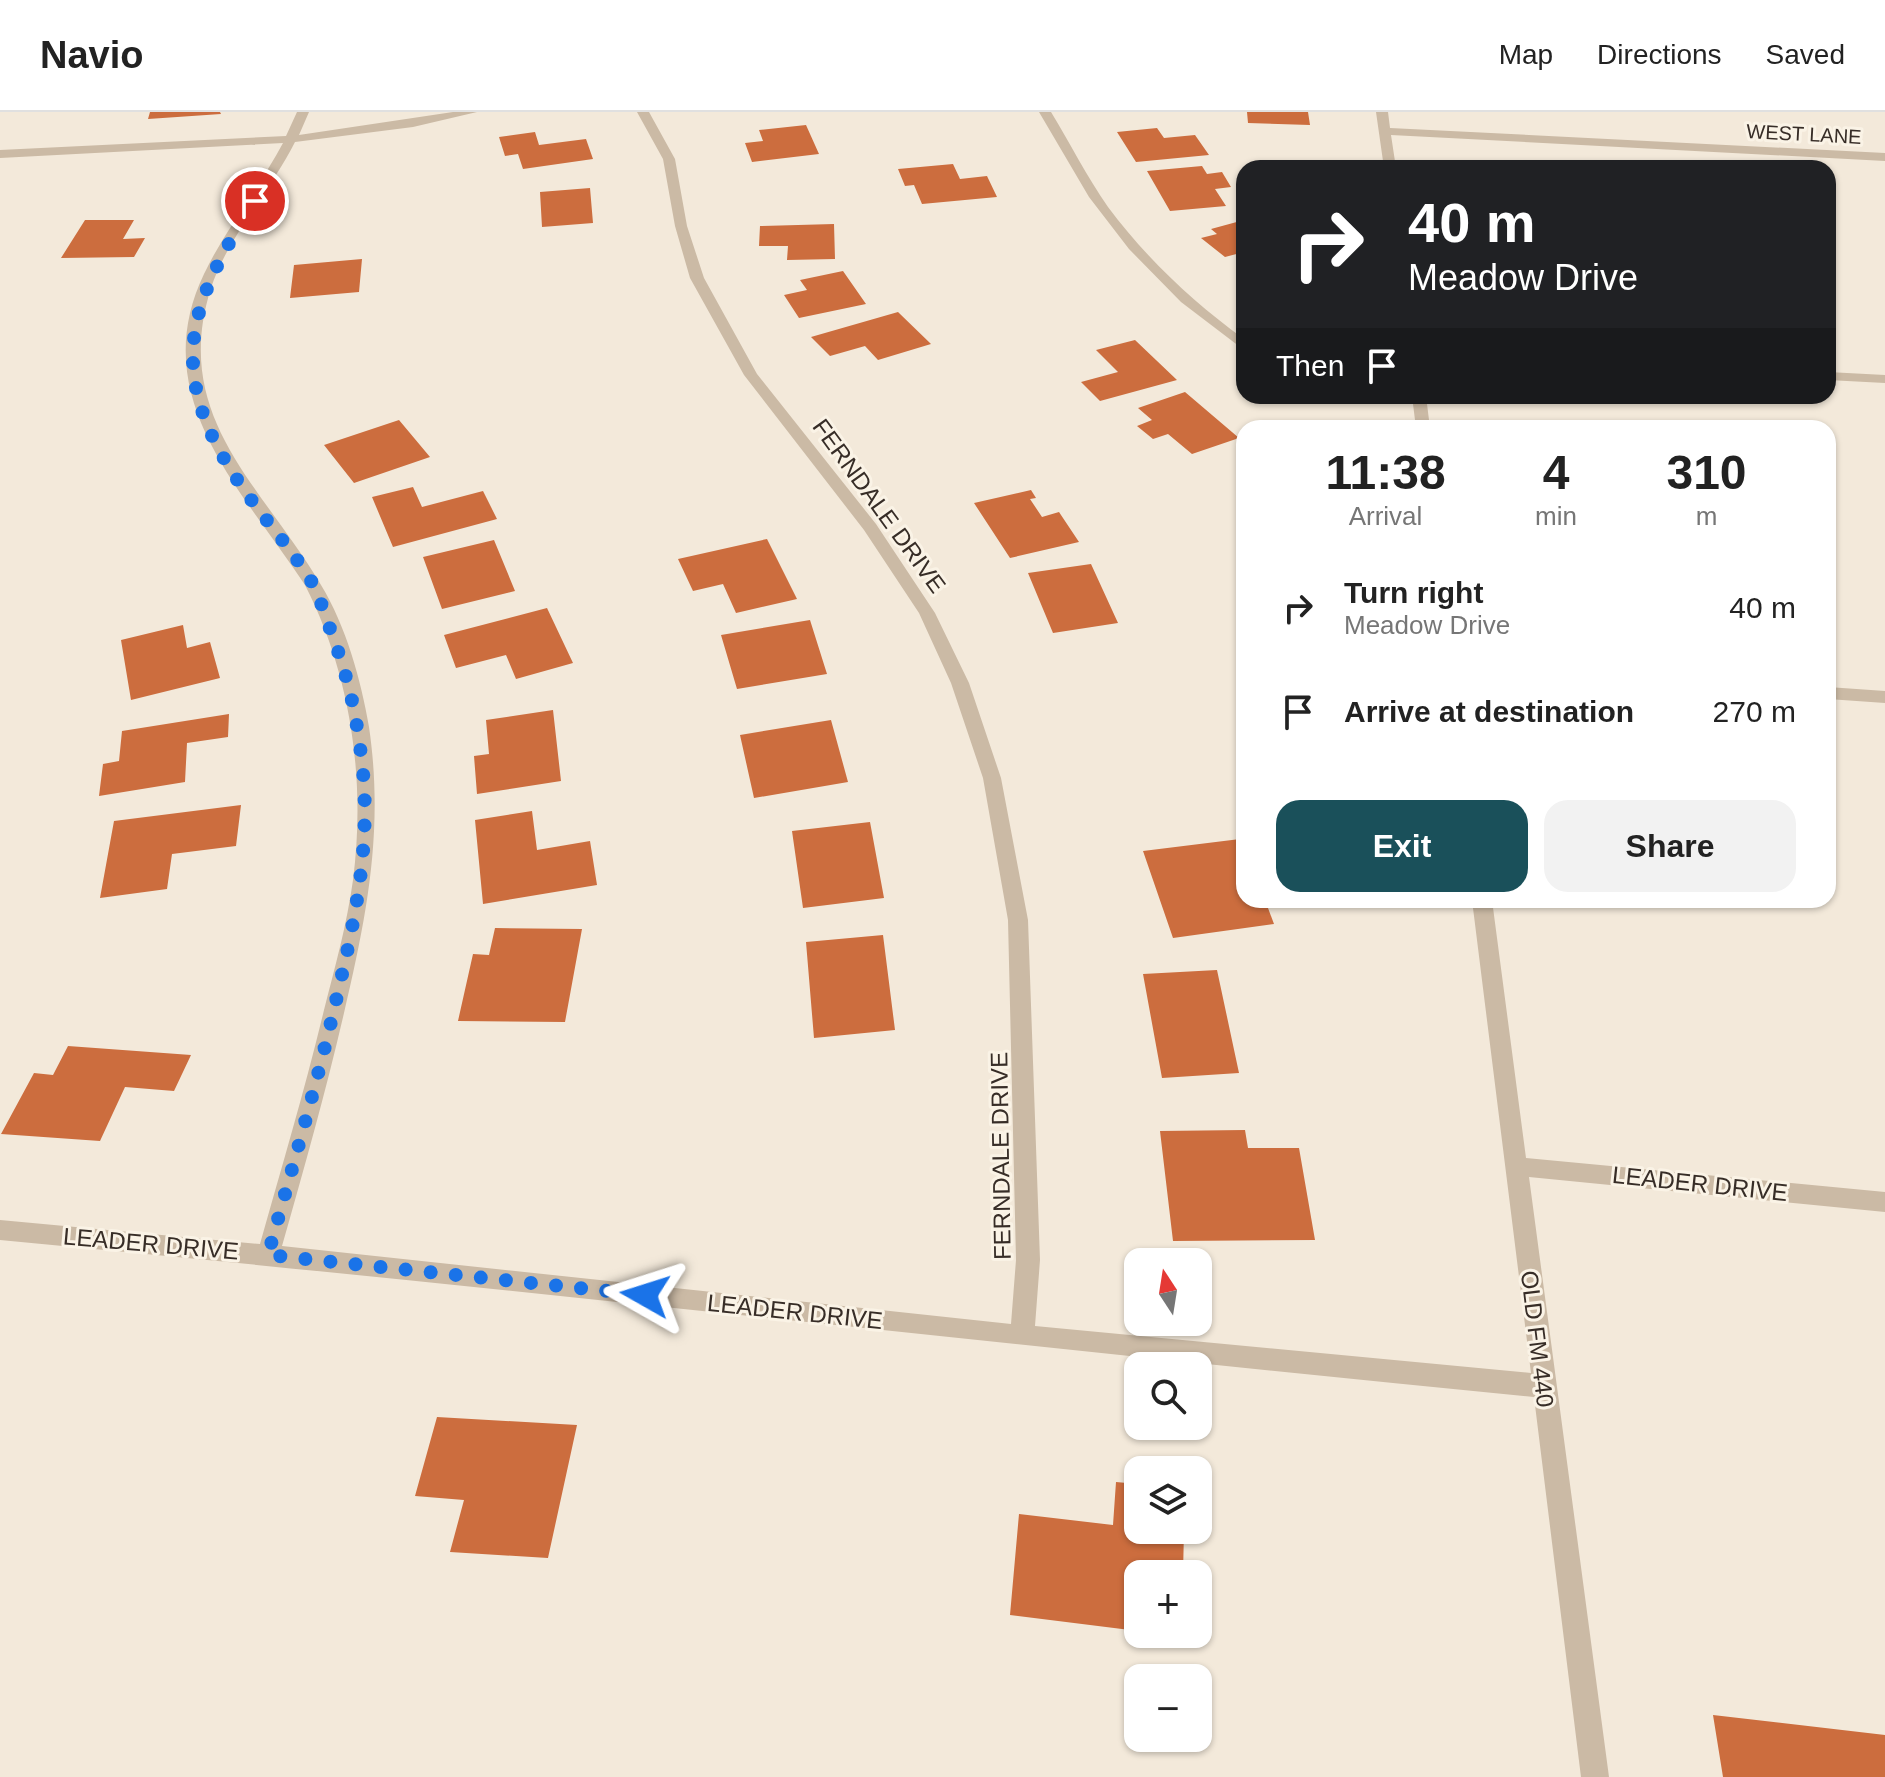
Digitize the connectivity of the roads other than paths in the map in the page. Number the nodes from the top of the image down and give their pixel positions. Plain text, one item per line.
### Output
1 (303, 112) edge
2 (471, 112) edge
3 (643, 112) edge
4 (1045, 112) edge
5 (1382, 112) edge
6 (1385, 131) junction
7 (292, 139) junction
8 (0, 154) edge
9 (1885, 157) edge
10 (1389, 160) edge
11 (1236, 341) edge
12 (1836, 376) edge
13 (1885, 379) edge
14 (1836, 694) edge
15 (1885, 697) edge
16 (1483, 908) edge
17 (1514, 1166) junction
18 (1885, 1202) edge
19 (0, 1230) edge
20 (268, 1255) junction
21 (1022, 1336) junction
22 (1543, 1386) junction
23 (1595, 1777) edge

1 - 7 street
2 - 7 street
3 - 21 street, FERNDALE DRIVE
4 - 11 street
5 - 6 street
6 - 9 street, WEST LANE
6 - 10 street
7 - 8 street
7 - 20 street
12 - 13 street
14 - 15 street
16 - 17 street, OLD FM 440
17 - 18 street, LEADER DRIVE
17 - 22 street, OLD FM 440
19 - 20 street, LEADER DRIVE
20 - 21 street, LEADER DRIVE
21 - 22 street, LEADER DRIVE
22 - 23 street, OLD FM 440

